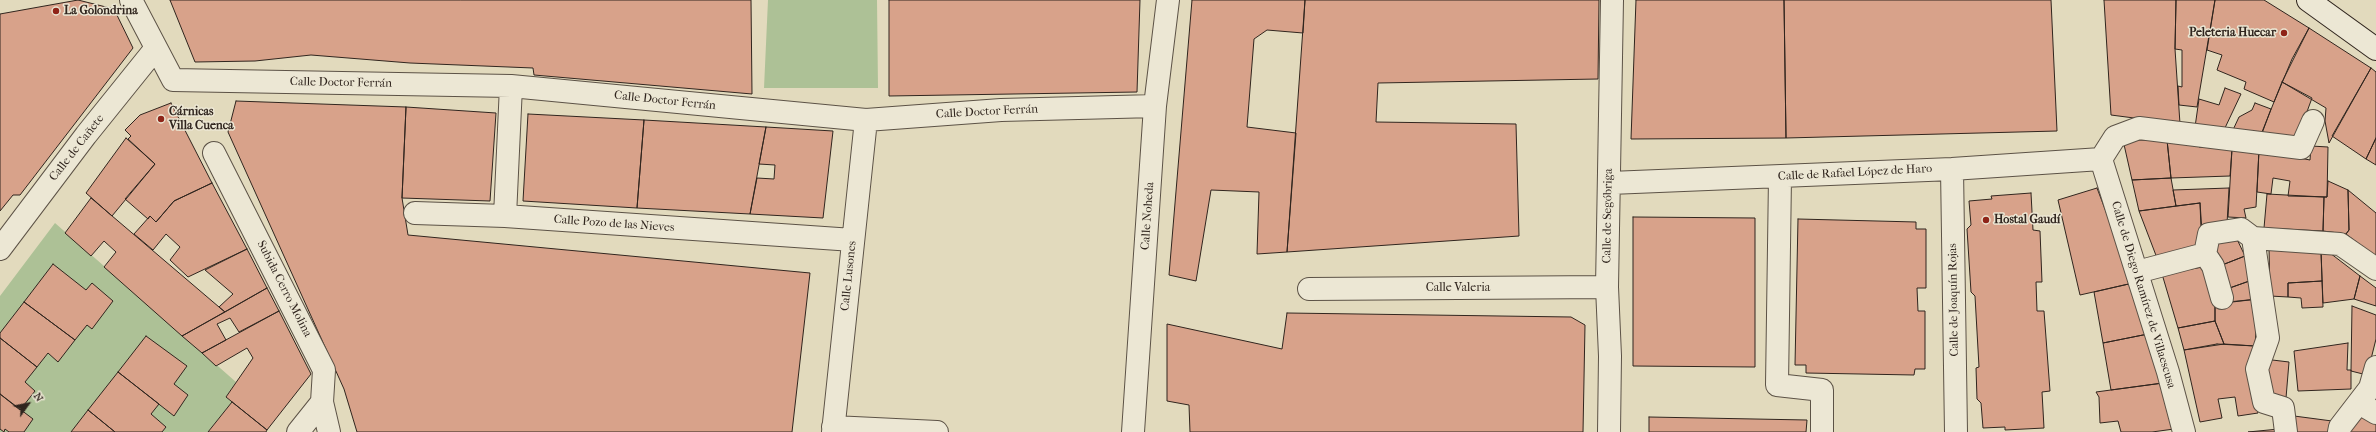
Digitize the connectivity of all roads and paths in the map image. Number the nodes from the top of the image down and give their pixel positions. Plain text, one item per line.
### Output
1 (131, 0) edge
2 (1168, 0) edge
3 (1612, 0) edge
4 (2308, 0) edge
5 (156, 48) junction
6 (2376, 48) edge
7 (511, 86) junction
8 (1155, 106) junction
9 (866, 120) junction
10 (2313, 121) dead end
11 (214, 153) dead end
12 (2101, 159) junction
13 (1952, 169) junction
14 (1780, 177) junction
15 (1610, 183) junction
16 (414, 213) dead end
17 (504, 216) junction
18 (2253, 238) junction
19 (853, 240) junction
20 (0, 249) edge
21 (2205, 254) junction
22 (2376, 269) edge
23 (2137, 272) junction
24 (1607, 287) junction
25 (1309, 290) dead end
26 (2222, 298) dead end
27 (2376, 367) edge
28 (2370, 399) edge
29 (322, 402) junction
30 (833, 429) edge
31 (298, 432) edge
32 (329, 432) edge
33 (937, 432) edge
34 (1133, 432) edge
35 (1610, 432) edge
36 (1822, 432) edge
37 (1956, 432) edge
38 (2184, 432) edge
39 (2286, 432) edge
40 (2340, 432) edge

1 - 5 street
2 - 8 street, Calle Noheda
3 - 15 street, Calle de Segóbriga
4 - 6 street
5 - 7 street, Calle Doctor Ferrán
5 - 20 street, Calle de Cañete
7 - 9 street, Calle Doctor Ferrán
7 - 17 street
8 - 9 street, Calle Doctor Ferrán
8 - 34 street, Calle Noheda
9 - 19 street, Calle Lusones
10 - 12 street
11 - 29 street, Subida Cerro Molina
12 - 13 street, Calle de Rafael López de Haro
12 - 23 street, Calle de Diego Ramírez de Villaescusa
13 - 14 street, Calle de Rafael López de Haro
13 - 37 street, Calle de Joaquín Rojas
14 - 15 street, Calle de Rafael López de Haro
14 - 36 street
15 - 24 street, Calle de Segóbriga
16 - 17 street
17 - 19 street, Calle Pozo de las Nieves
18 - 21 street
18 - 22 street
18 - 39 street
19 - 30 street, Calle Lusones
21 - 23 street
21 - 26 street
23 - 38 street, Calle de Diego Ramírez de Villaescusa
24 - 25 street, Calle Valeria
24 - 35 street, Calle de Segóbriga
27 - 28 street
28 - 40 street
29 - 31 street
29 - 32 street, Subida Cerro Molina
30 - 33 street

